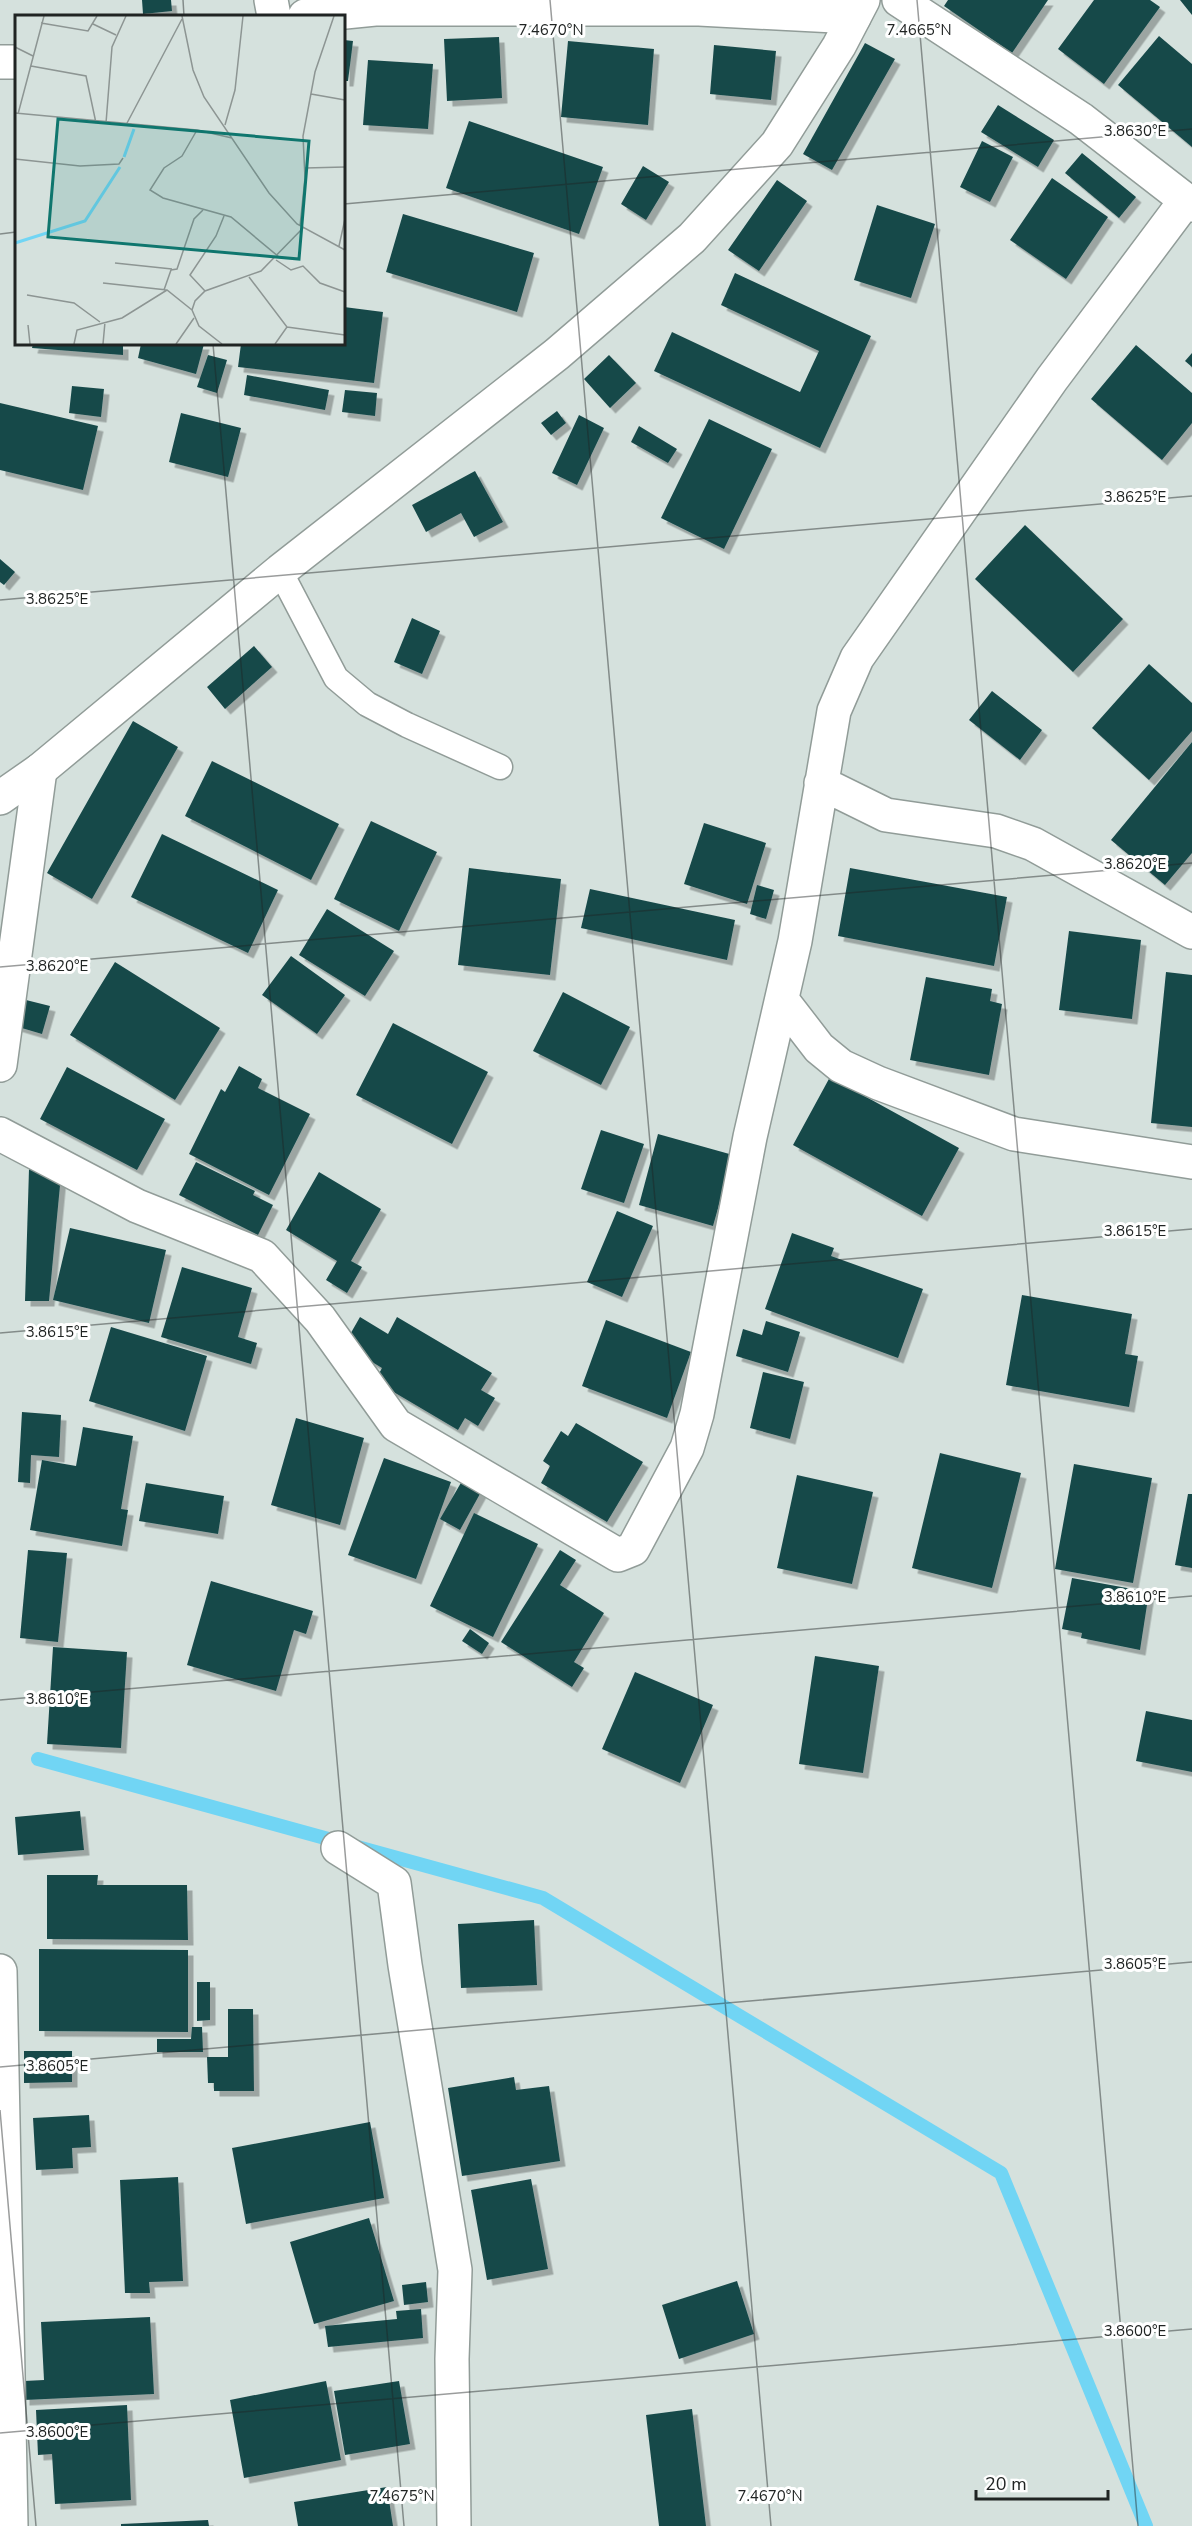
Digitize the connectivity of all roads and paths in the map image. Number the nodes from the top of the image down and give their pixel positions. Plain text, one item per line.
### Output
1 (272, 0) edge
2 (899, 0) edge
3 (859, 9) edge
4 (274, 15) edge
5 (315, 15) edge
6 (1189, 203) edge
7 (280, 571) junction
8 (500, 767) dead end
9 (40, 770) junction
10 (821, 783) junction
11 (0, 798) edge
12 (1192, 932) edge
13 (782, 1000) junction
14 (0, 1065) edge
15 (0, 1134) edge
16 (1192, 1162) edge
17 (339, 1848) dead end
18 (0, 1971) edge
19 (1, 2043) edge
20 (2, 2149) edge
21 (11, 2526) edge
22 (454, 2526) edge

1 - 4 street
2 - 6 street
3 - 5 street
3 - 7 street
6 - 10 street
7 - 8 lane
7 - 9 street
9 - 11 street
9 - 14 street
10 - 12 street
10 - 13 street
13 - 15 street
13 - 16 street
17 - 22 street
18 - 19 street
19 - 20 street
20 - 21 street

